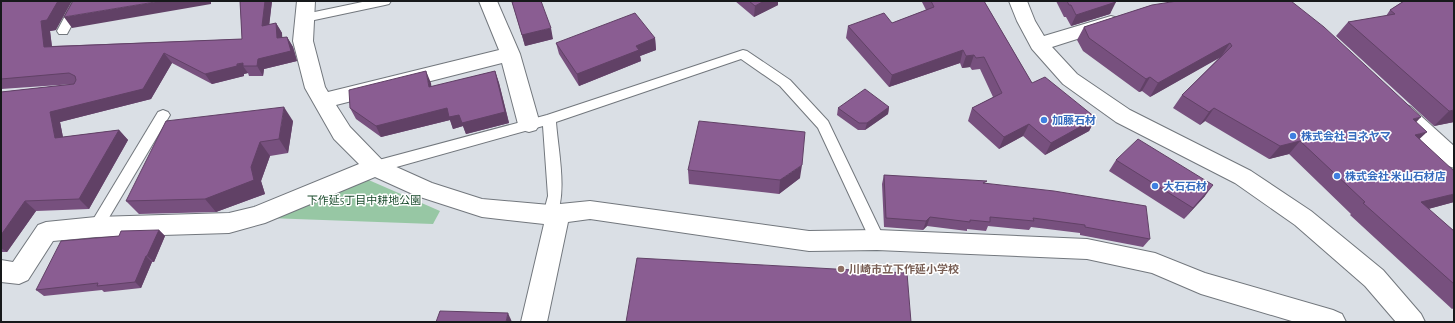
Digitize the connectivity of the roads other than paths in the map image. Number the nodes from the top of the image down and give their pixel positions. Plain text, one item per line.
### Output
1 (79, 1) edge
2 (384, 1) edge
3 (488, 1) edge
4 (1018, 1) edge
5 (305, 10) edge
6 (1126, 17) edge
7 (63, 31) dead end
8 (1039, 44) junction
9 (510, 54) junction
10 (1390, 99) edge
11 (323, 101) junction
12 (163, 115) dead end
13 (549, 119) junction
14 (530, 124) junction
15 (1454, 159) edge
16 (376, 167) junction
17 (554, 215) junction
18 (96, 227) junction
19 (877, 240) junction
20 (1, 271) edge
21 (534, 322) edge
22 (1333, 322) edge
23 (1412, 322) edge

1 - 7 lane
2 - 5 lane
3 - 9 street
4 - 8 street
5 - 11 street
6 - 8 street
8 - 23 street
9 - 11 street
9 - 14 street
10 - 15 street
11 - 16 street
12 - 18 lane
13 - 14 lane
13 - 17 lane
13 - 19 lane
14 - 16 lane
16 - 17 street
16 - 18 street
17 - 19 street
17 - 21 street
18 - 20 street
19 - 22 street

